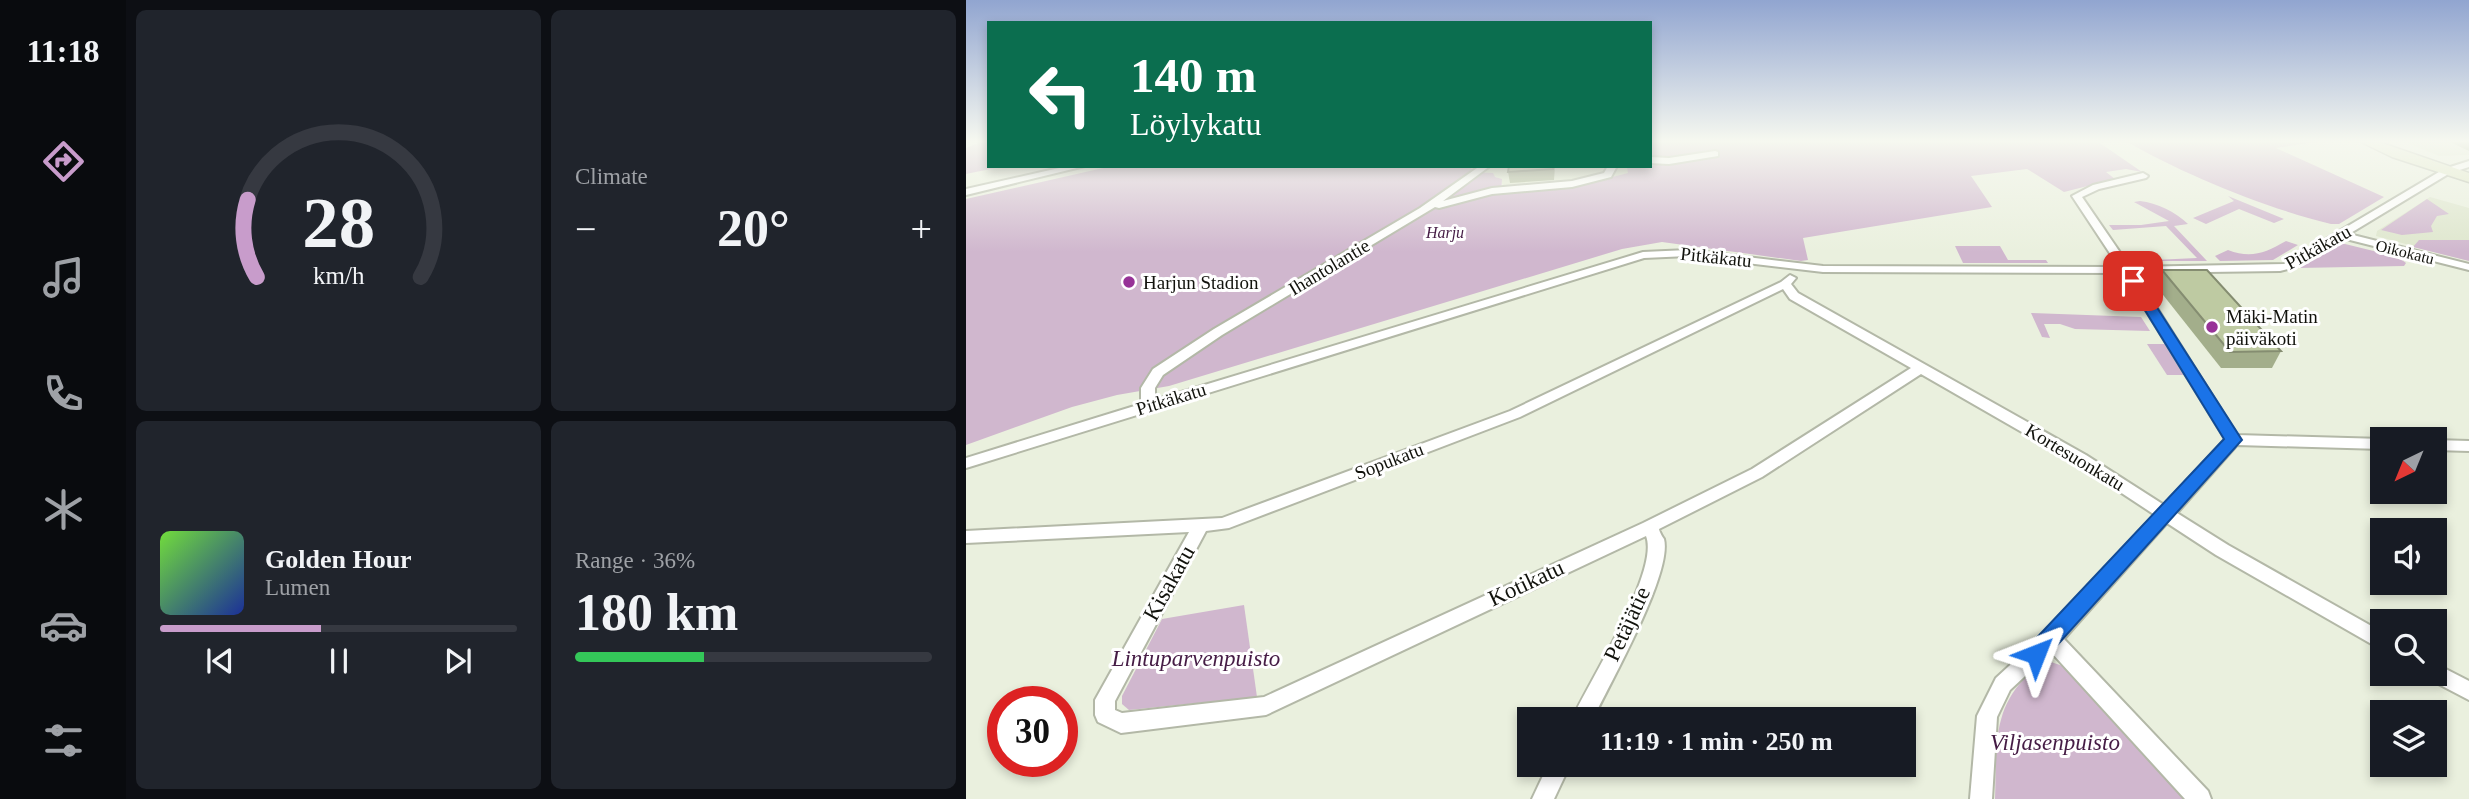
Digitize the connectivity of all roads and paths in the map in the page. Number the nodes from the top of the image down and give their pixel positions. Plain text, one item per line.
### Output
1 (1021, 178) edge
2 (1468, 178) edge
3 (1596, 178) edge
4 (2133, 178) edge
5 (2443, 178) edge
6 (966, 192) edge
7 (1424, 209) junction
8 (2342, 235) junction
9 (2469, 267) edge
10 (1796, 268) junction
11 (2126, 270) junction
12 (1785, 284) junction
13 (1922, 368) junction
14 (1148, 406) junction
15 (2233, 440) junction
16 (2370, 444) edge
17 (2447, 445) edge
18 (2469, 446) edge
19 (966, 463) edge
20 (2165, 513) junction
21 (1200, 527) junction
22 (1649, 527) junction
23 (966, 537) edge
24 (2370, 635) edge
25 (2052, 639) junction
26 (2447, 679) edge
27 (2469, 691) edge
28 (1587, 707) edge
29 (1105, 715) joint
30 (1553, 777) edge
31 (1543, 799) edge
32 (1981, 799) edge
33 (2200, 799) edge

1 - 6 street
2 - 7 street, Ihantolantie
3 - 7 street, Ihantolantie
4 - 11 street
5 - 8 street, Pitkäkatu
7 - 14 street, Ihantolantie
8 - 9 street, Oikokatu
8 - 11 street, Pitkäkatu
10 - 11 street, Pitkäkatu
10 - 12 street
10 - 14 street, Pitkäkatu
11 - 15 street
12 - 13 street, Kortesuonkatu
12 - 21 street, Sopukatu
13 - 20 street, Kortesuonkatu
13 - 22 street, Kotikatu
14 - 19 street, Pitkäkatu
15 - 16 street
15 - 20 street
17 - 18 street
20 - 24 street, Kortesuonkatu
20 - 25 street
21 - 23 street, Sopukatu
21 - 29 street, Kisakatu
22 - 28 street, Petäjätie
22 - 29 street, Kotikatu
25 - 32 street
25 - 33 street
26 - 27 street
30 - 31 street

